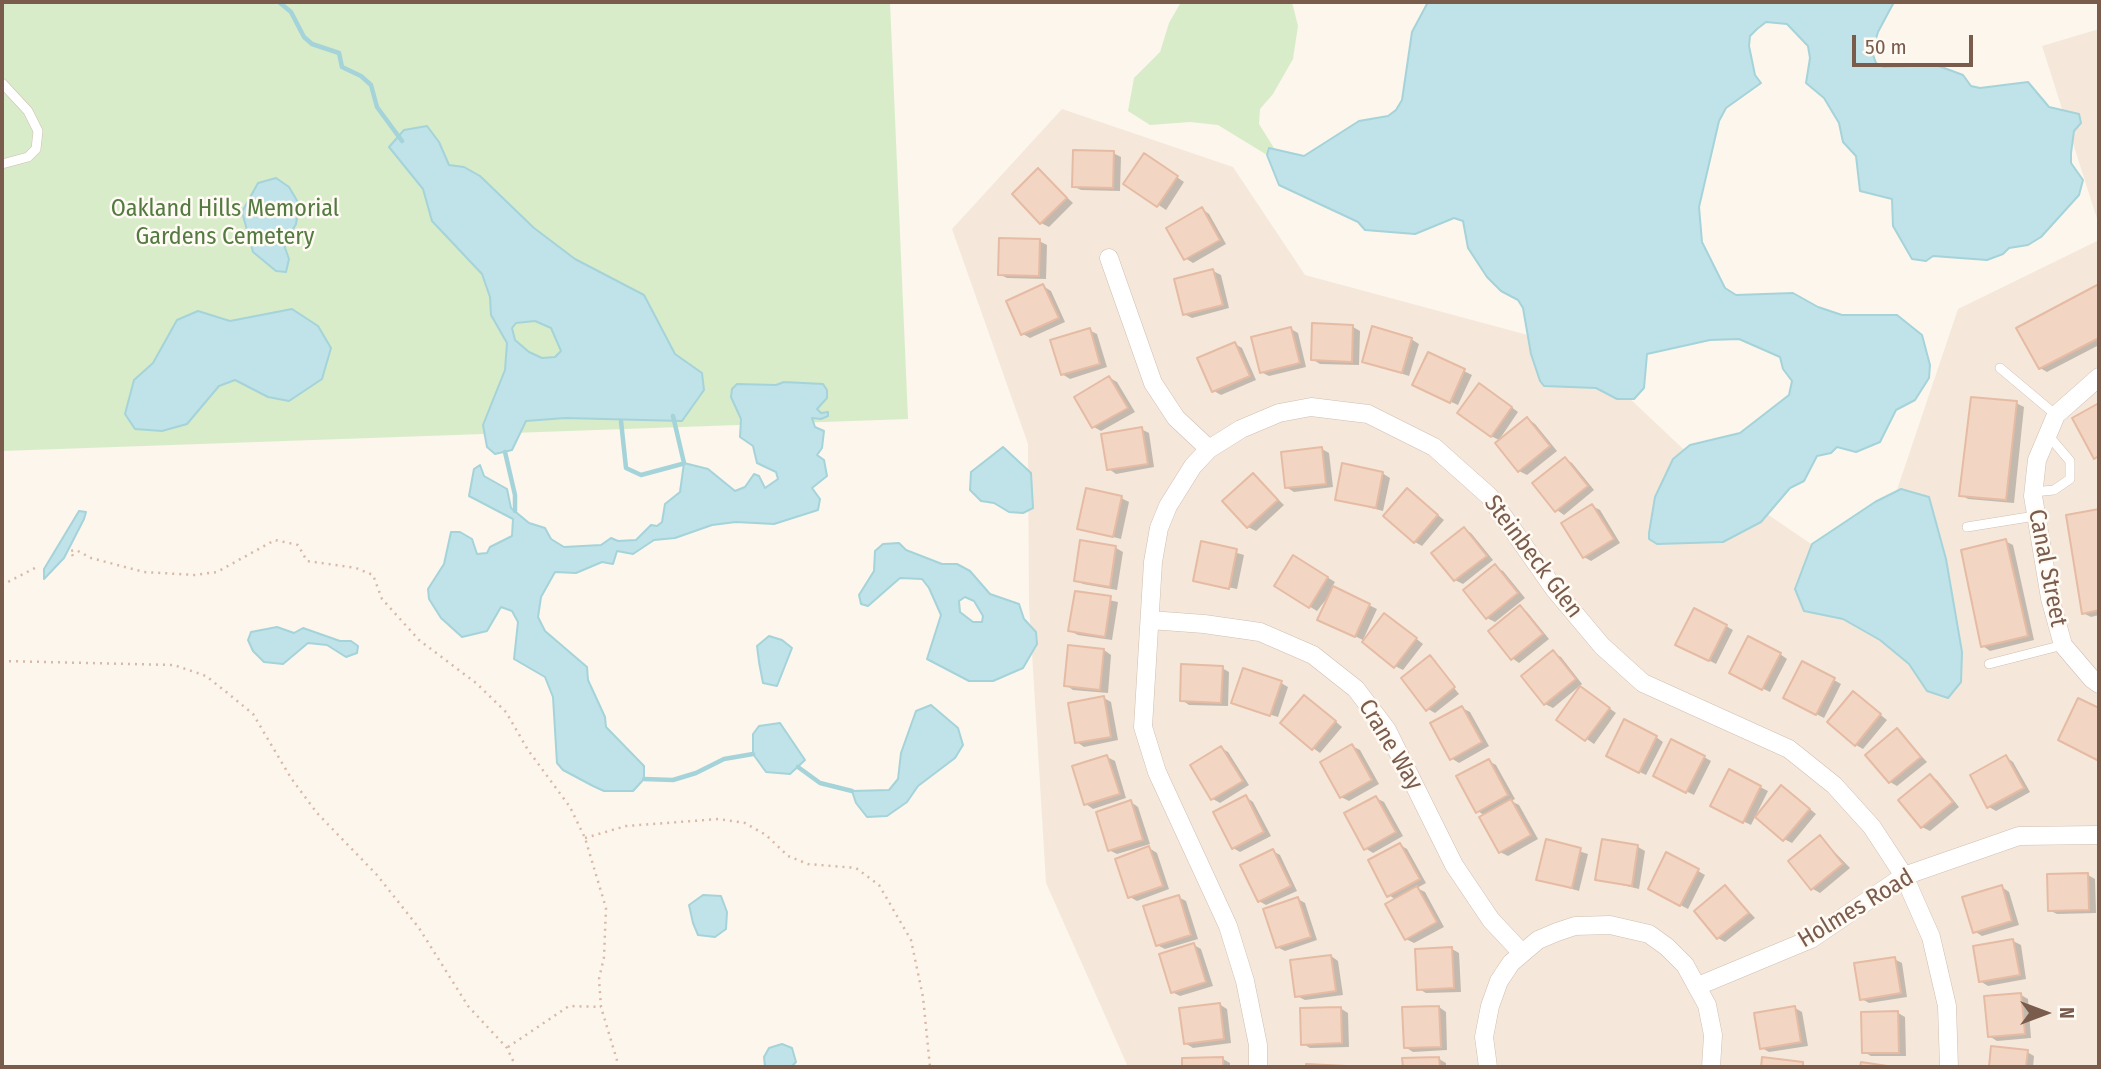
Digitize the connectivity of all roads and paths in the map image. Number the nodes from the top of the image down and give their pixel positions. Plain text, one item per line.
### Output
1 (2, 83) edge
2 (2, 164) edge
3 (1109, 258) dead end
4 (2000, 368) dead end
5 (2099, 377) edge
6 (2056, 415) junction
7 (2048, 435) junction
8 (1209, 449) junction
9 (2033, 492) junction
10 (2035, 516) junction
11 (1967, 527) dead end
12 (73, 556) dead end
13 (34, 568) dead end
14 (2, 585) edge
15 (1150, 620) junction
16 (2063, 645) junction
17 (2, 661) edge
18 (1989, 664) dead end
19 (2099, 684) edge
20 (2099, 835) edge
21 (585, 838) junction
22 (1904, 876) junction
23 (1521, 953) junction
24 (1698, 986) junction
25 (601, 1007) junction
26 (507, 1048) junction
27 (516, 1067) edge
28 (619, 1067) edge
29 (930, 1067) edge
30 (1258, 1067) edge
31 (1488, 1067) edge
32 (1711, 1067) edge
33 (1949, 1067) edge

1 - 2 lane
3 - 8 street
4 - 6 lane
5 - 6 street, Canal Street
6 - 7 street, Canal Street
7 - 9 street, Canal Street
7 - 9 lane
8 - 15 street, Steinbeck Glen
8 - 22 street, Steinbeck Glen
9 - 10 street, Canal Street
10 - 11 lane
10 - 16 street, Canal Street
12 - 21 path
13 - 14 path
15 - 23 street, Crane Way
15 - 30 street, Steinbeck Glen
16 - 18 lane
16 - 19 street, Canal Street
17 - 26 path
20 - 22 street, Holmes Road
21 - 25 path
21 - 29 path
22 - 24 street, Holmes Road
22 - 33 street, Steinbeck Glen
23 - 24 street
23 - 31 street
24 - 32 street
25 - 26 path
25 - 28 path
26 - 27 path

